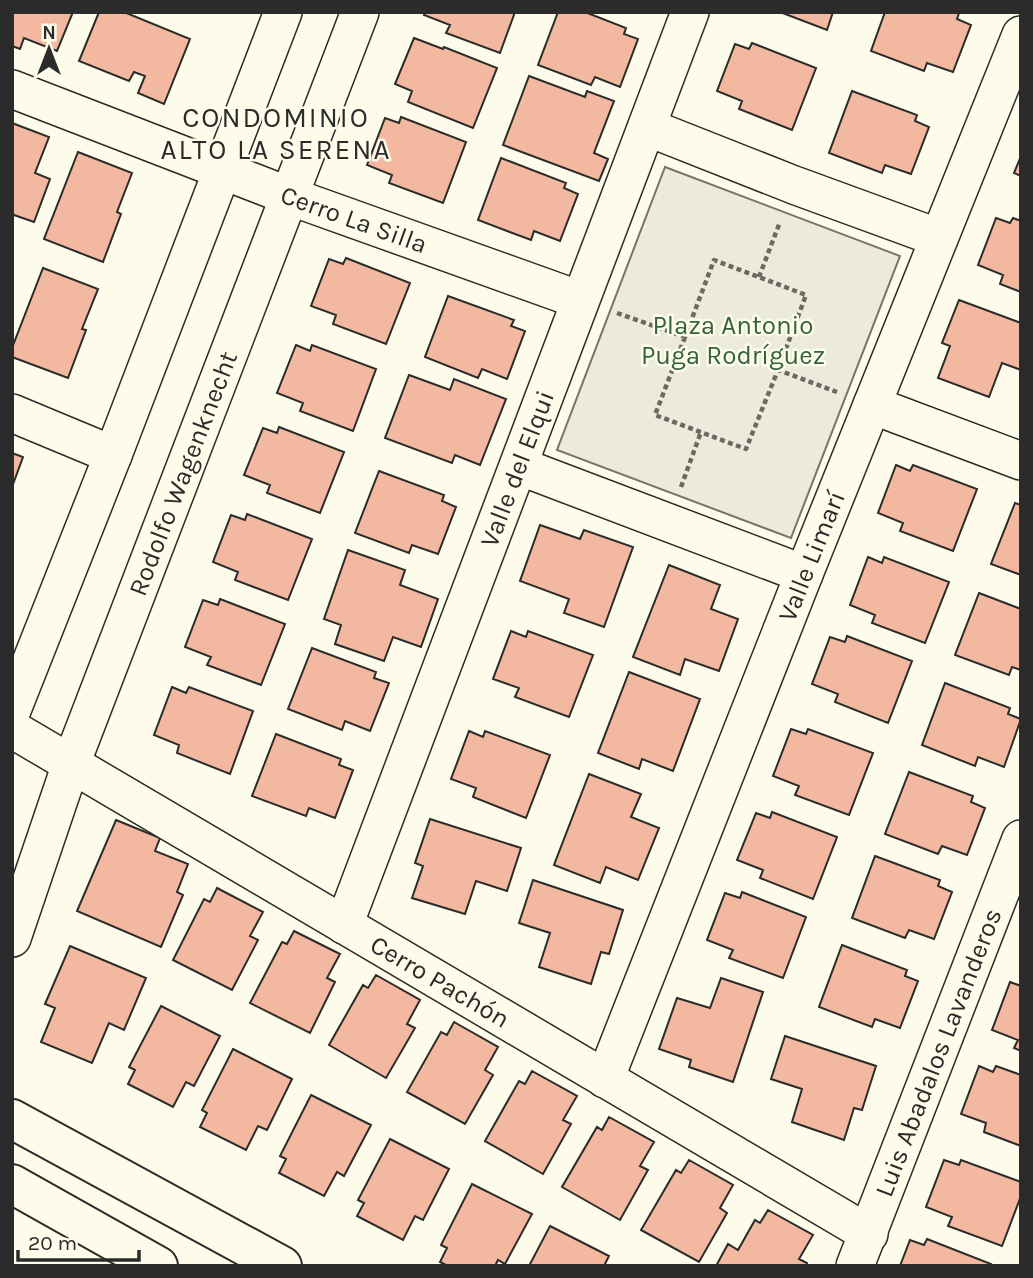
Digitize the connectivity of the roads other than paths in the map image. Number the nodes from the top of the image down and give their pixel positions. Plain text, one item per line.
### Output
1 (283, 12) edge
2 (360, 12) edge
3 (690, 12) edge
4 (1021, 35) edge
5 (12, 89) edge
6 (647, 127) junction
7 (224, 169) junction
8 (289, 196) junction
9 (939, 238) junction
10 (580, 300) junction
11 (872, 405) junction
12 (12, 413) edge
13 (113, 455) junction
14 (1021, 461) edge
15 (519, 466) junction
16 (804, 574) junction
17 (12, 710) edge
18 (12, 729) edge
19 (71, 764) junction
20 (1021, 839) edge
21 (344, 925) junction
22 (12, 938) edge
23 (605, 1079) junction
24 (12, 1119) edge
25 (12, 1184) edge
26 (862, 1250) edge
27 (158, 1266) edge
28 (282, 1266) edge

1 - 7 street
2 - 8 street, Rodolfo Wagenknecht
3 - 6 street, Valle del Elqui
4 - 9 street, Valle Limarí
5 - 7 street, Cerro La Silla
6 - 9 street
6 - 10 street, Valle del Elqui
7 - 8 street, Cerro La Silla
7 - 13 street
8 - 10 street, Cerro La Silla
8 - 19 street, Rodolfo Wagenknecht
9 - 11 street, Valle Limarí
10 - 15 street, Valle del Elqui
11 - 14 street
11 - 16 street, Valle Limarí
12 - 13 street
13 - 17 street
15 - 16 street
15 - 21 street, Valle del Elqui
16 - 23 street, Valle Limarí
18 - 19 street, Cerro Pachón
19 - 21 street, Cerro Pachón
19 - 22 street, Rodolfo Wagenknecht
20 - 26 street, Luis Abadalos Lavanderos
21 - 23 street, Cerro Pachón
23 - 26 street, Cerro Pachón
24 - 28 main road
25 - 27 main road

